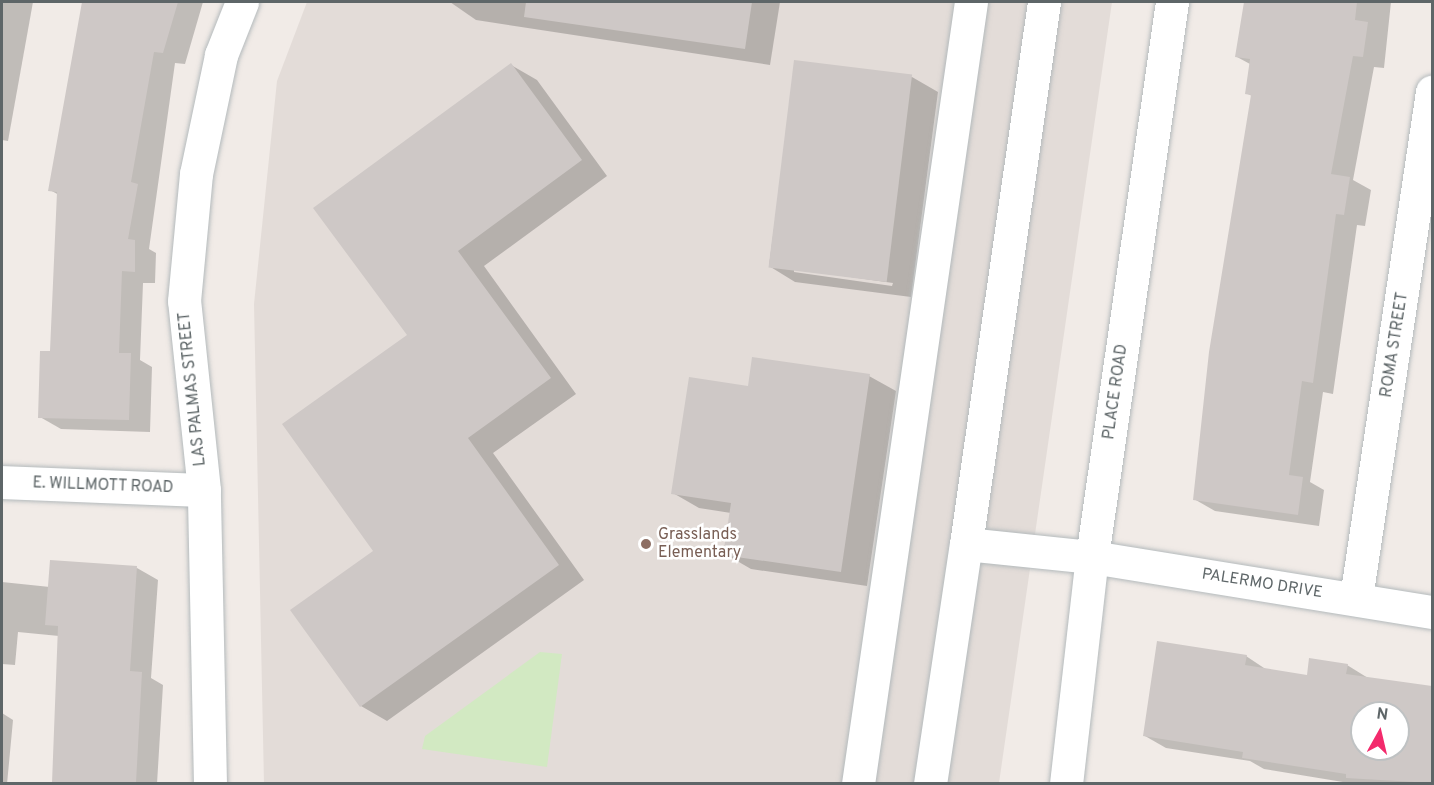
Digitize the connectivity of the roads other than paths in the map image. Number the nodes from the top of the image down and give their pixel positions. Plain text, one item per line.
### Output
1 (242, 2) edge
2 (971, 2) edge
3 (1044, 2) edge
4 (1172, 2) edge
5 (1432, 92) edge
6 (1428, 162) edge
7 (2, 482) edge
8 (204, 490) junction
9 (966, 544) junction
10 (1092, 557) junction
11 (1356, 598) junction
12 (1432, 612) edge
13 (210, 783) edge
14 (858, 783) edge
15 (930, 783) edge
16 (1066, 783) edge

1 - 8 street, LAS PALMAS STREET
2 - 14 street
3 - 9 street
4 - 10 street, PLACE ROAD
5 - 6 street, ROMA STREET
6 - 11 street, ROMA STREET
7 - 8 street, E. WILLMOTT ROAD
8 - 13 street, LAS PALMAS STREET
9 - 10 street, PALERMO DRIVE
9 - 15 street
10 - 11 street, PALERMO DRIVE
10 - 16 street, PLACE ROAD
11 - 12 street, PALERMO DRIVE

